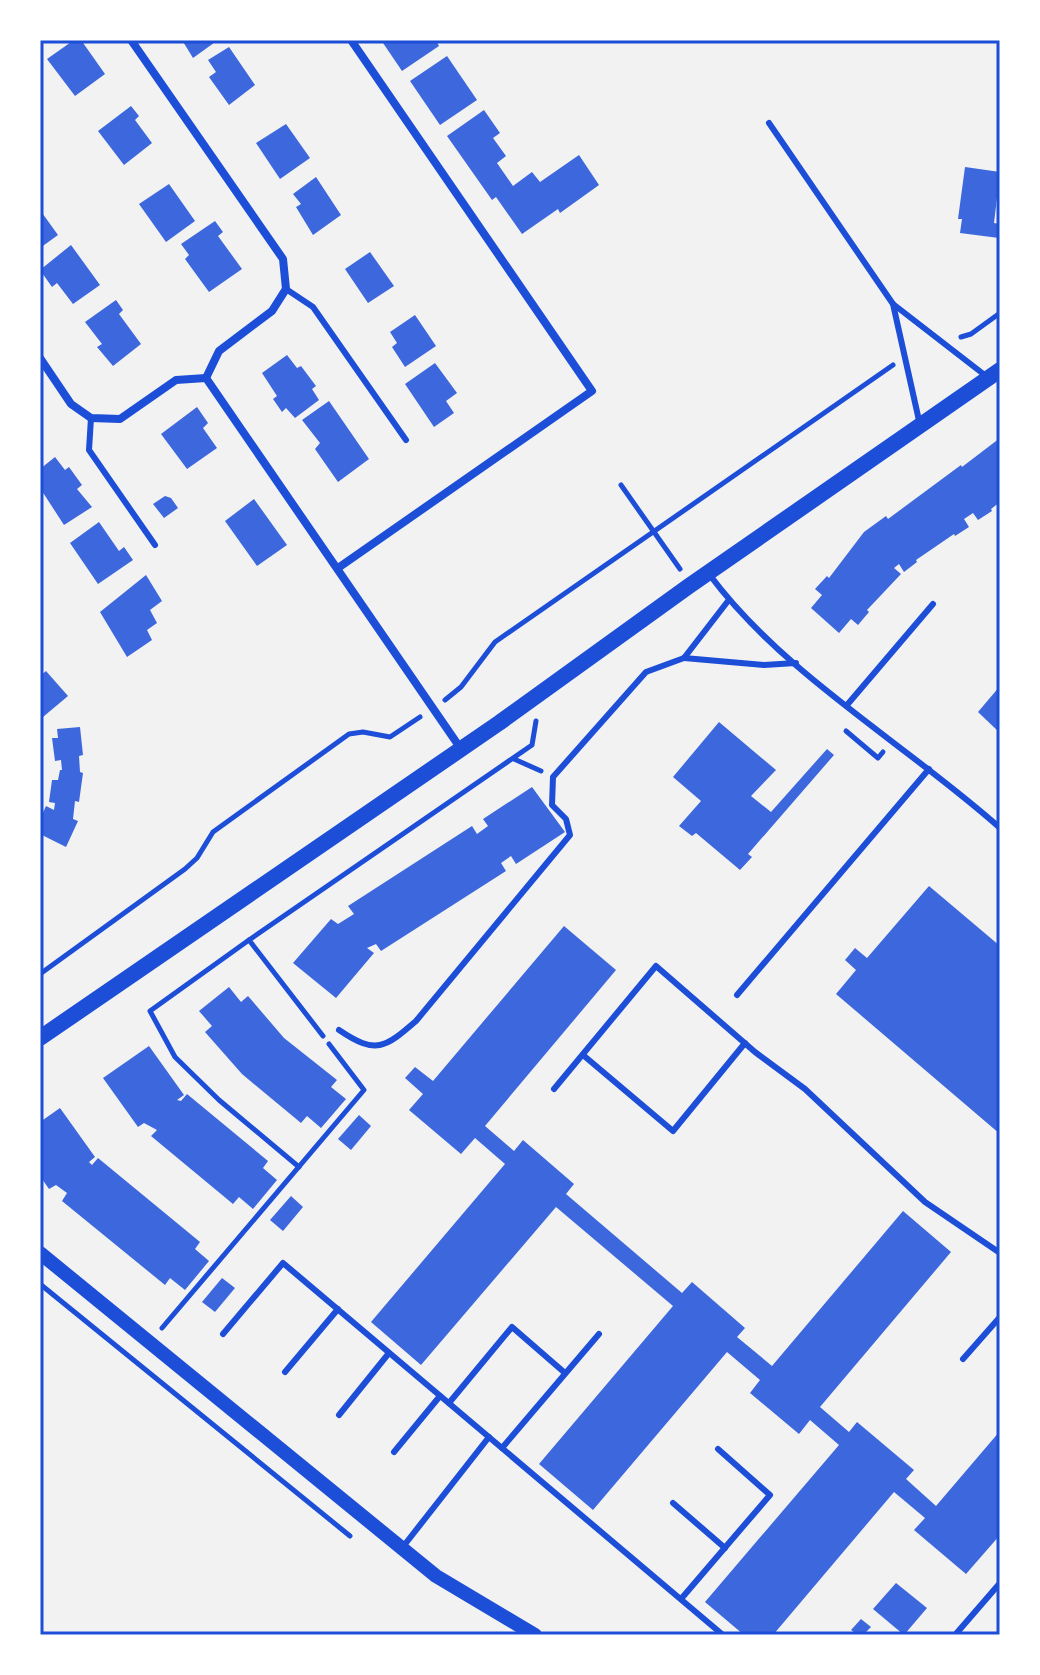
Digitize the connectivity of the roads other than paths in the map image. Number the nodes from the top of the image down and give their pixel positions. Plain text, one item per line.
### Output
1 (131, 40) edge
2 (351, 40) edge
3 (769, 123) dead end
4 (286, 289) junction
5 (893, 304) junction
6 (40, 358) edge
7 (994, 374) edge
8 (206, 378) junction
9 (91, 418) junction
10 (920, 425) junction
11 (406, 440) dead end
12 (155, 545) dead end
13 (338, 568) junction
14 (709, 574) junction
15 (728, 601) junction
16 (933, 604) dead end
17 (684, 658) junction
18 (797, 663) junction
19 (847, 705) junction
20 (461, 749) junction
21 (929, 769) junction
22 (1000, 828) edge
23 (737, 995) dead end
24 (339, 1030) dead end
25 (40, 1038) edge
26 (745, 1043) junction
27 (583, 1055) junction
28 (554, 1089) dead end
29 (40, 1253) edge
30 (1000, 1253) edge
31 (338, 1309) junction
32 (1000, 1317) edge
33 (223, 1334) dead end
34 (599, 1334) dead end
35 (389, 1353) junction
36 (963, 1359) dead end
37 (285, 1372) dead end
38 (565, 1373) junction
39 (440, 1396) junction
40 (449, 1403) junction
41 (339, 1415) dead end
42 (489, 1437) junction
43 (502, 1448) junction
44 (718, 1449) dead end
45 (394, 1452) dead end
46 (673, 1503) dead end
47 (402, 1548) junction
48 (725, 1548) junction
49 (1000, 1583) edge
50 (681, 1599) junction
51 (535, 1635) edge
52 (723, 1635) edge
53 (955, 1635) edge

1 - 4 street
2 - 13 street
3 - 5 lane
4 - 8 street
4 - 11 lane
5 - 7 lane
5 - 10 lane
6 - 9 street
7 - 10 main road
8 - 9 street
8 - 13 street
9 - 12 lane
10 - 14 main road
13 - 20 street
14 - 15 lane
14 - 20 main road
15 - 17 lane
15 - 18 lane
16 - 19 lane
17 - 18 lane
17 - 24 lane
18 - 19 lane
19 - 21 lane
20 - 25 main road
21 - 22 lane
21 - 23 lane
26 - 27 lane
26 - 27 lane
26 - 30 lane
27 - 28 lane
29 - 47 street
31 - 33 lane
31 - 35 lane
31 - 37 lane
32 - 36 lane
34 - 38 lane
35 - 39 lane
35 - 41 lane
38 - 40 lane
38 - 43 lane
39 - 40 lane
39 - 45 lane
40 - 42 lane
42 - 43 lane
42 - 47 lane
43 - 50 lane
44 - 48 lane
46 - 48 lane
47 - 51 street
48 - 50 lane
49 - 53 lane
50 - 52 lane

